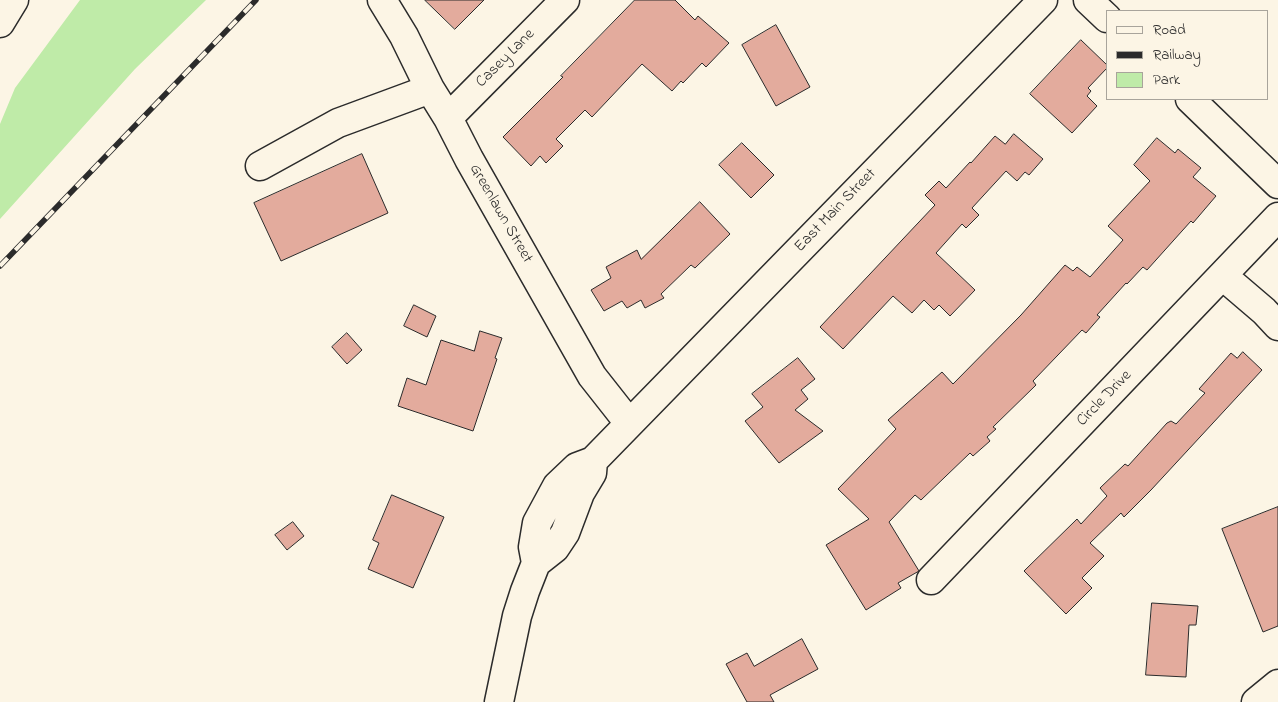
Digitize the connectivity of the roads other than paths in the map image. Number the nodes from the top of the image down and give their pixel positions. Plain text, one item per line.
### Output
1 (14, 0) edge
2 (382, 0) edge
3 (565, 0) edge
4 (1043, 0) edge
5 (1088, 0) edge
6 (1106, 17) edge
7 (0, 23) edge
8 (430, 90) junction
9 (1191, 100) edge
10 (448, 118) junction
11 (260, 166) dead end
12 (1278, 184) edge
13 (1278, 218) edge
14 (1222, 276) junction
15 (1278, 326) edge
16 (629, 423) junction
17 (932, 580) dead end
18 (1278, 684) edge
19 (499, 702) edge
20 (1256, 702) edge

1 - 7 street
2 - 8 street, Greenlawn Street
3 - 10 street, Casey Lane
4 - 16 street, East Main Street
5 - 6 street
8 - 10 street, Greenlawn Street
8 - 11 street
9 - 12 street
10 - 16 street, Greenlawn Street
13 - 14 street, Circle Drive
14 - 15 street
14 - 17 street, Circle Drive
16 - 19 street, East Main Street
18 - 20 street

